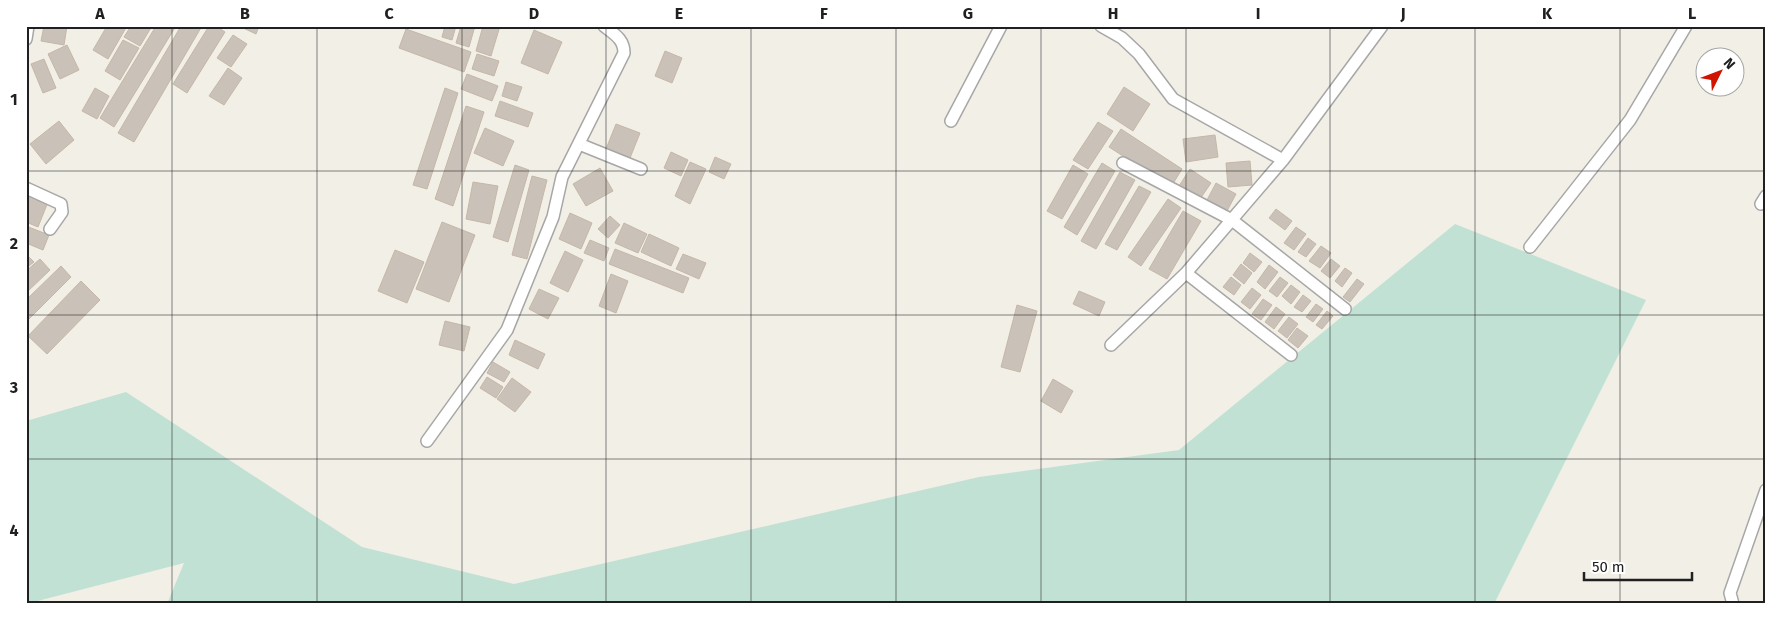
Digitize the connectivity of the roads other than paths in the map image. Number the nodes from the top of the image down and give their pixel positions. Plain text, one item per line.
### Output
1 (28, 26) edge
2 (604, 26) edge
3 (1001, 26) edge
4 (1100, 26) edge
5 (1382, 26) edge
6 (1686, 26) edge
7 (26, 39) edge
8 (951, 121) dead end
9 (578, 144) junction
10 (1283, 160) junction
11 (1123, 163) dead end
12 (641, 169) dead end
13 (26, 188) edge
14 (1232, 220) junction
15 (50, 229) dead end
16 (1530, 247) dead end
17 (1186, 274) junction
18 (1345, 309) dead end
19 (1111, 345) dead end
20 (1291, 355) dead end
21 (427, 442) dead end
22 (1766, 490) edge
23 (1733, 604) edge

1 - 7 street
2 - 9 street
3 - 8 street
4 - 10 street
5 - 10 street
6 - 16 street
9 - 12 street
9 - 21 street
10 - 14 street
11 - 14 street
13 - 15 street
14 - 17 street
14 - 18 street
17 - 19 street
17 - 20 street
22 - 23 street

